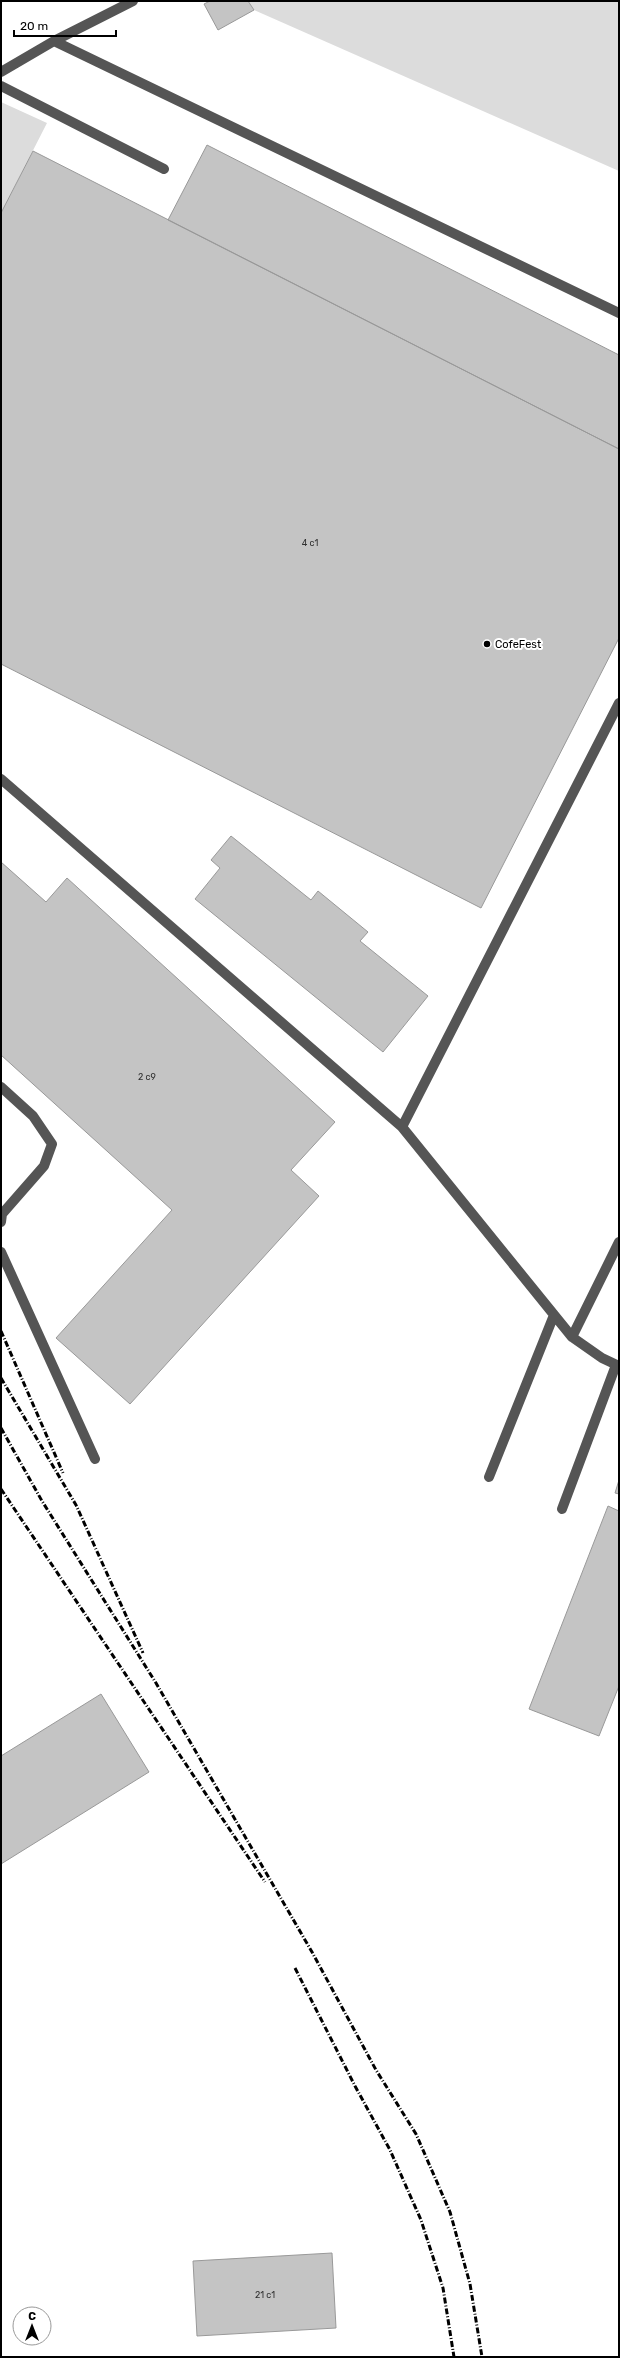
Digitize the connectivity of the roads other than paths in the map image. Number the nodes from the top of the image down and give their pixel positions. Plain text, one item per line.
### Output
1 (133, 1) edge
2 (54, 41) junction
3 (1, 72) edge
4 (1, 86) edge
5 (164, 169) dead end
6 (619, 313) edge
7 (619, 703) edge
8 (1, 779) edge
9 (1, 1087) edge
10 (402, 1127) junction
11 (1, 1222) edge
12 (619, 1242) edge
13 (1, 1252) edge
14 (554, 1315) junction
15 (572, 1336) junction
16 (618, 1365) edge
17 (95, 1459) dead end
18 (489, 1477) dead end
19 (562, 1509) dead end

1 - 2 lane
2 - 3 lane
2 - 6 lane
4 - 5 lane
7 - 10 lane
8 - 10 lane
9 - 11 lane
10 - 14 lane
12 - 15 lane
13 - 17 lane
14 - 15 lane
14 - 18 lane
15 - 16 lane
16 - 19 lane

